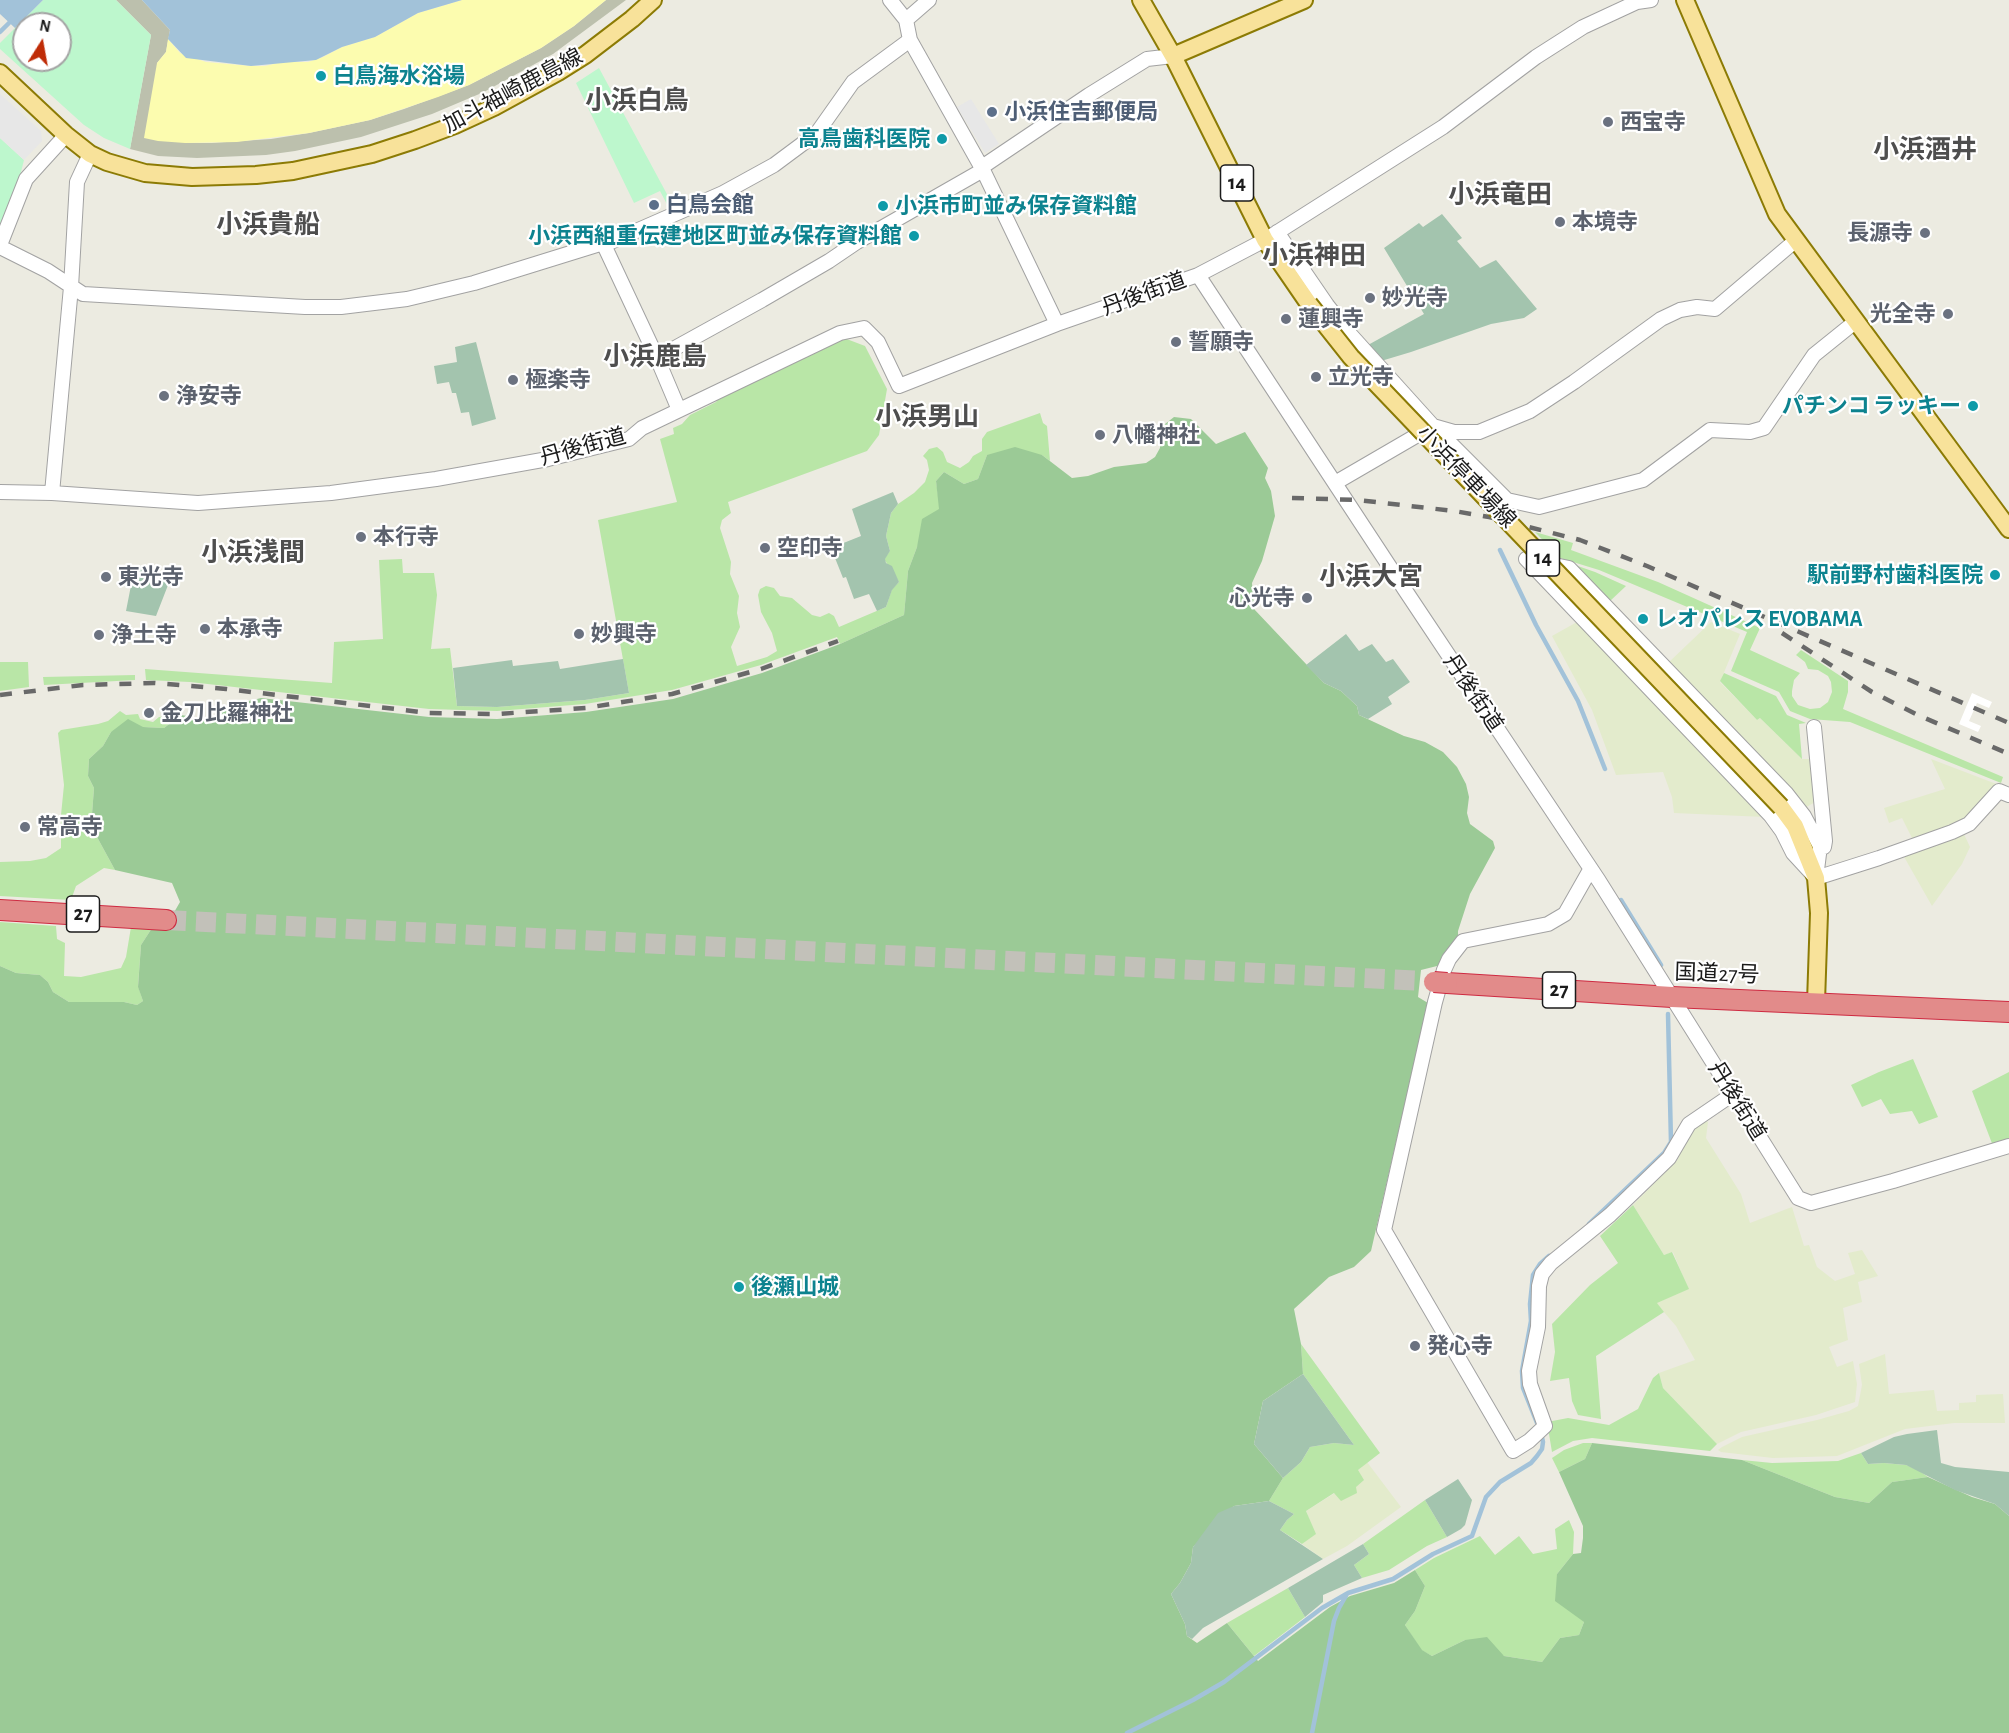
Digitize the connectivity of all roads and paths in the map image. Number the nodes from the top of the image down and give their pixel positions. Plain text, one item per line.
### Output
1 (653, 0) edge
2 (891, 0) edge
3 (929, 0) edge
4 (1141, 0) edge
5 (1304, 0) edge
6 (1651, 0) edge
7 (1685, 0) edge
8 (906, 20) junction
9 (910, 40) junction
10 (1173, 57) junction
11 (0, 74) edge
12 (66, 135) junction
13 (90, 154) junction
14 (982, 169) junction
15 (1271, 236) junction
16 (1795, 241) junction
17 (603, 243) dead end
18 (0, 246) edge
19 (1197, 275) junction
20 (71, 287) junction
21 (1855, 322) junction
22 (1057, 324) junction
23 (657, 358) junction
24 (679, 410) junction
25 (1433, 426) junction
26 (1335, 483) junction
27 (0, 492) edge
28 (52, 493) junction
29 (2009, 529) edge
30 (1814, 727) dead end
31 (2009, 795) edge
32 (1590, 870) junction
33 (1816, 878) junction
34 (0, 910) edge
35 (166, 920) tunnel mouth
36 (1435, 982) tunnel mouth
37 (1672, 997) junction
38 (1816, 1002) junction
39 (2009, 1012) edge
40 (1733, 1094) junction
41 (2009, 1146) edge

1 - 13 main road, 加斗袖崎鹿島線
2 - 8 street
3 - 8 street
4 - 10 main road
5 - 10 main road
6 - 15 street
7 - 16 main road
8 - 9 street
9 - 14 street
9 - 23 street
10 - 14 street
10 - 15 main road, 小浜停車場線 / 14
11 - 12 main road, 加斗袖崎鹿島線
12 - 13 main road, 加斗袖崎鹿島線
12 - 18 street
13 - 20 street
14 - 22 street
14 - 23 street
15 - 19 street
15 - 25 street
15 - 33 main road, 小浜停車場線 / 14, bridge
16 - 21 main road
16 - 25 street
17 - 20 street
18 - 20 street
19 - 22 street, 丹後街道
19 - 26 street, 丹後街道
20 - 28 street
21 - 25 street
21 - 29 main road
22 - 24 street, 丹後街道
23 - 24 street
24 - 28 street, 丹後街道
25 - 26 street
26 - 32 street, 丹後街道
27 - 28 street, 丹後街道
30 - 33 street
31 - 33 street
32 - 37 street, 丹後街道
32 - 40 street
33 - 33 street
33 - 38 main road, 小浜停車場線 / 14
34 - 35 highway, 27
36 - 37 highway, 国道27号 / 27
37 - 38 highway, 国道27号 / 27
37 - 40 street, 丹後街道
38 - 39 highway, 国道27号 / 27
40 - 41 street, 丹後街道

